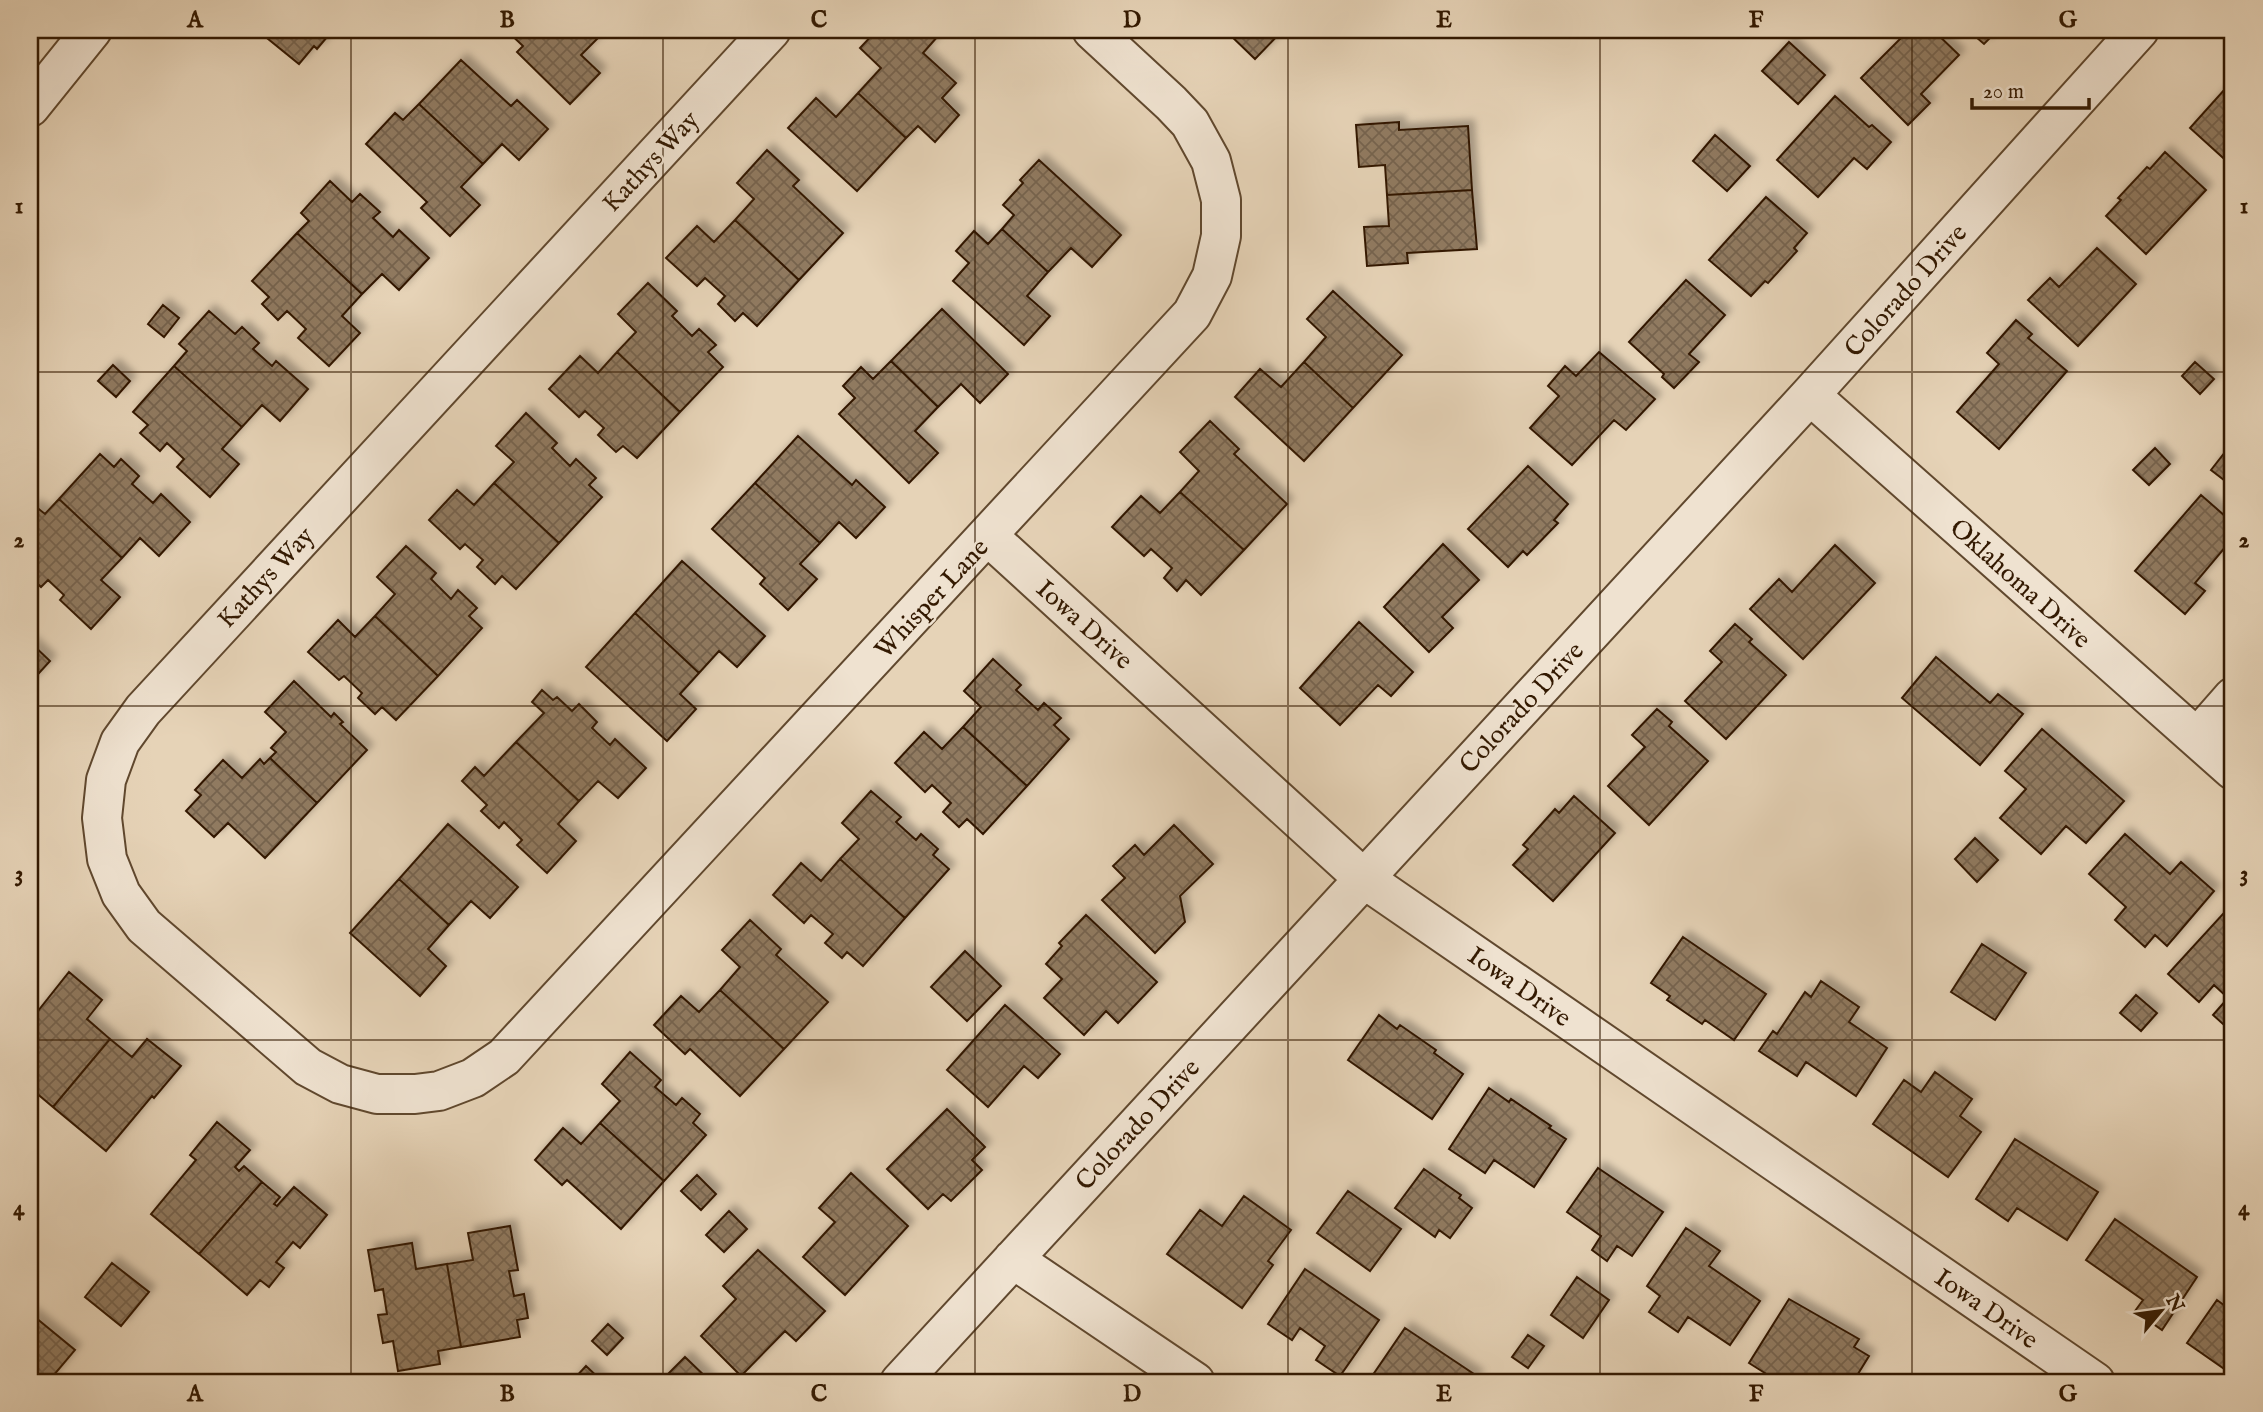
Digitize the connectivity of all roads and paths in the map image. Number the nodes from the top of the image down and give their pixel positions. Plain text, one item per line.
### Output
1 (92, 30) edge
2 (771, 30) edge
3 (1092, 30) edge
4 (2140, 30) edge
5 (30, 107) edge
6 (1810, 395) junction
7 (988, 536) junction
8 (2233, 697) edge
9 (2197, 738) junction
10 (2233, 770) edge
11 (1363, 878) junction
12 (415, 1094) joint
13 (1013, 1259) junction
14 (900, 1382) edge
15 (1195, 1382) edge
16 (2095, 1382) edge

1 - 5 street
2 - 12 street, Kathys Way
3 - 7 street, Whisper Lane
4 - 6 street, Colorado Drive
6 - 9 street, Oklahoma Drive
6 - 11 street, Colorado Drive
7 - 11 street, Iowa Drive
7 - 12 street, Whisper Lane
8 - 9 street
9 - 10 street, Oklahoma Drive
11 - 13 street, Colorado Drive
11 - 16 street, Iowa Drive
13 - 14 street, Colorado Drive
13 - 15 street

